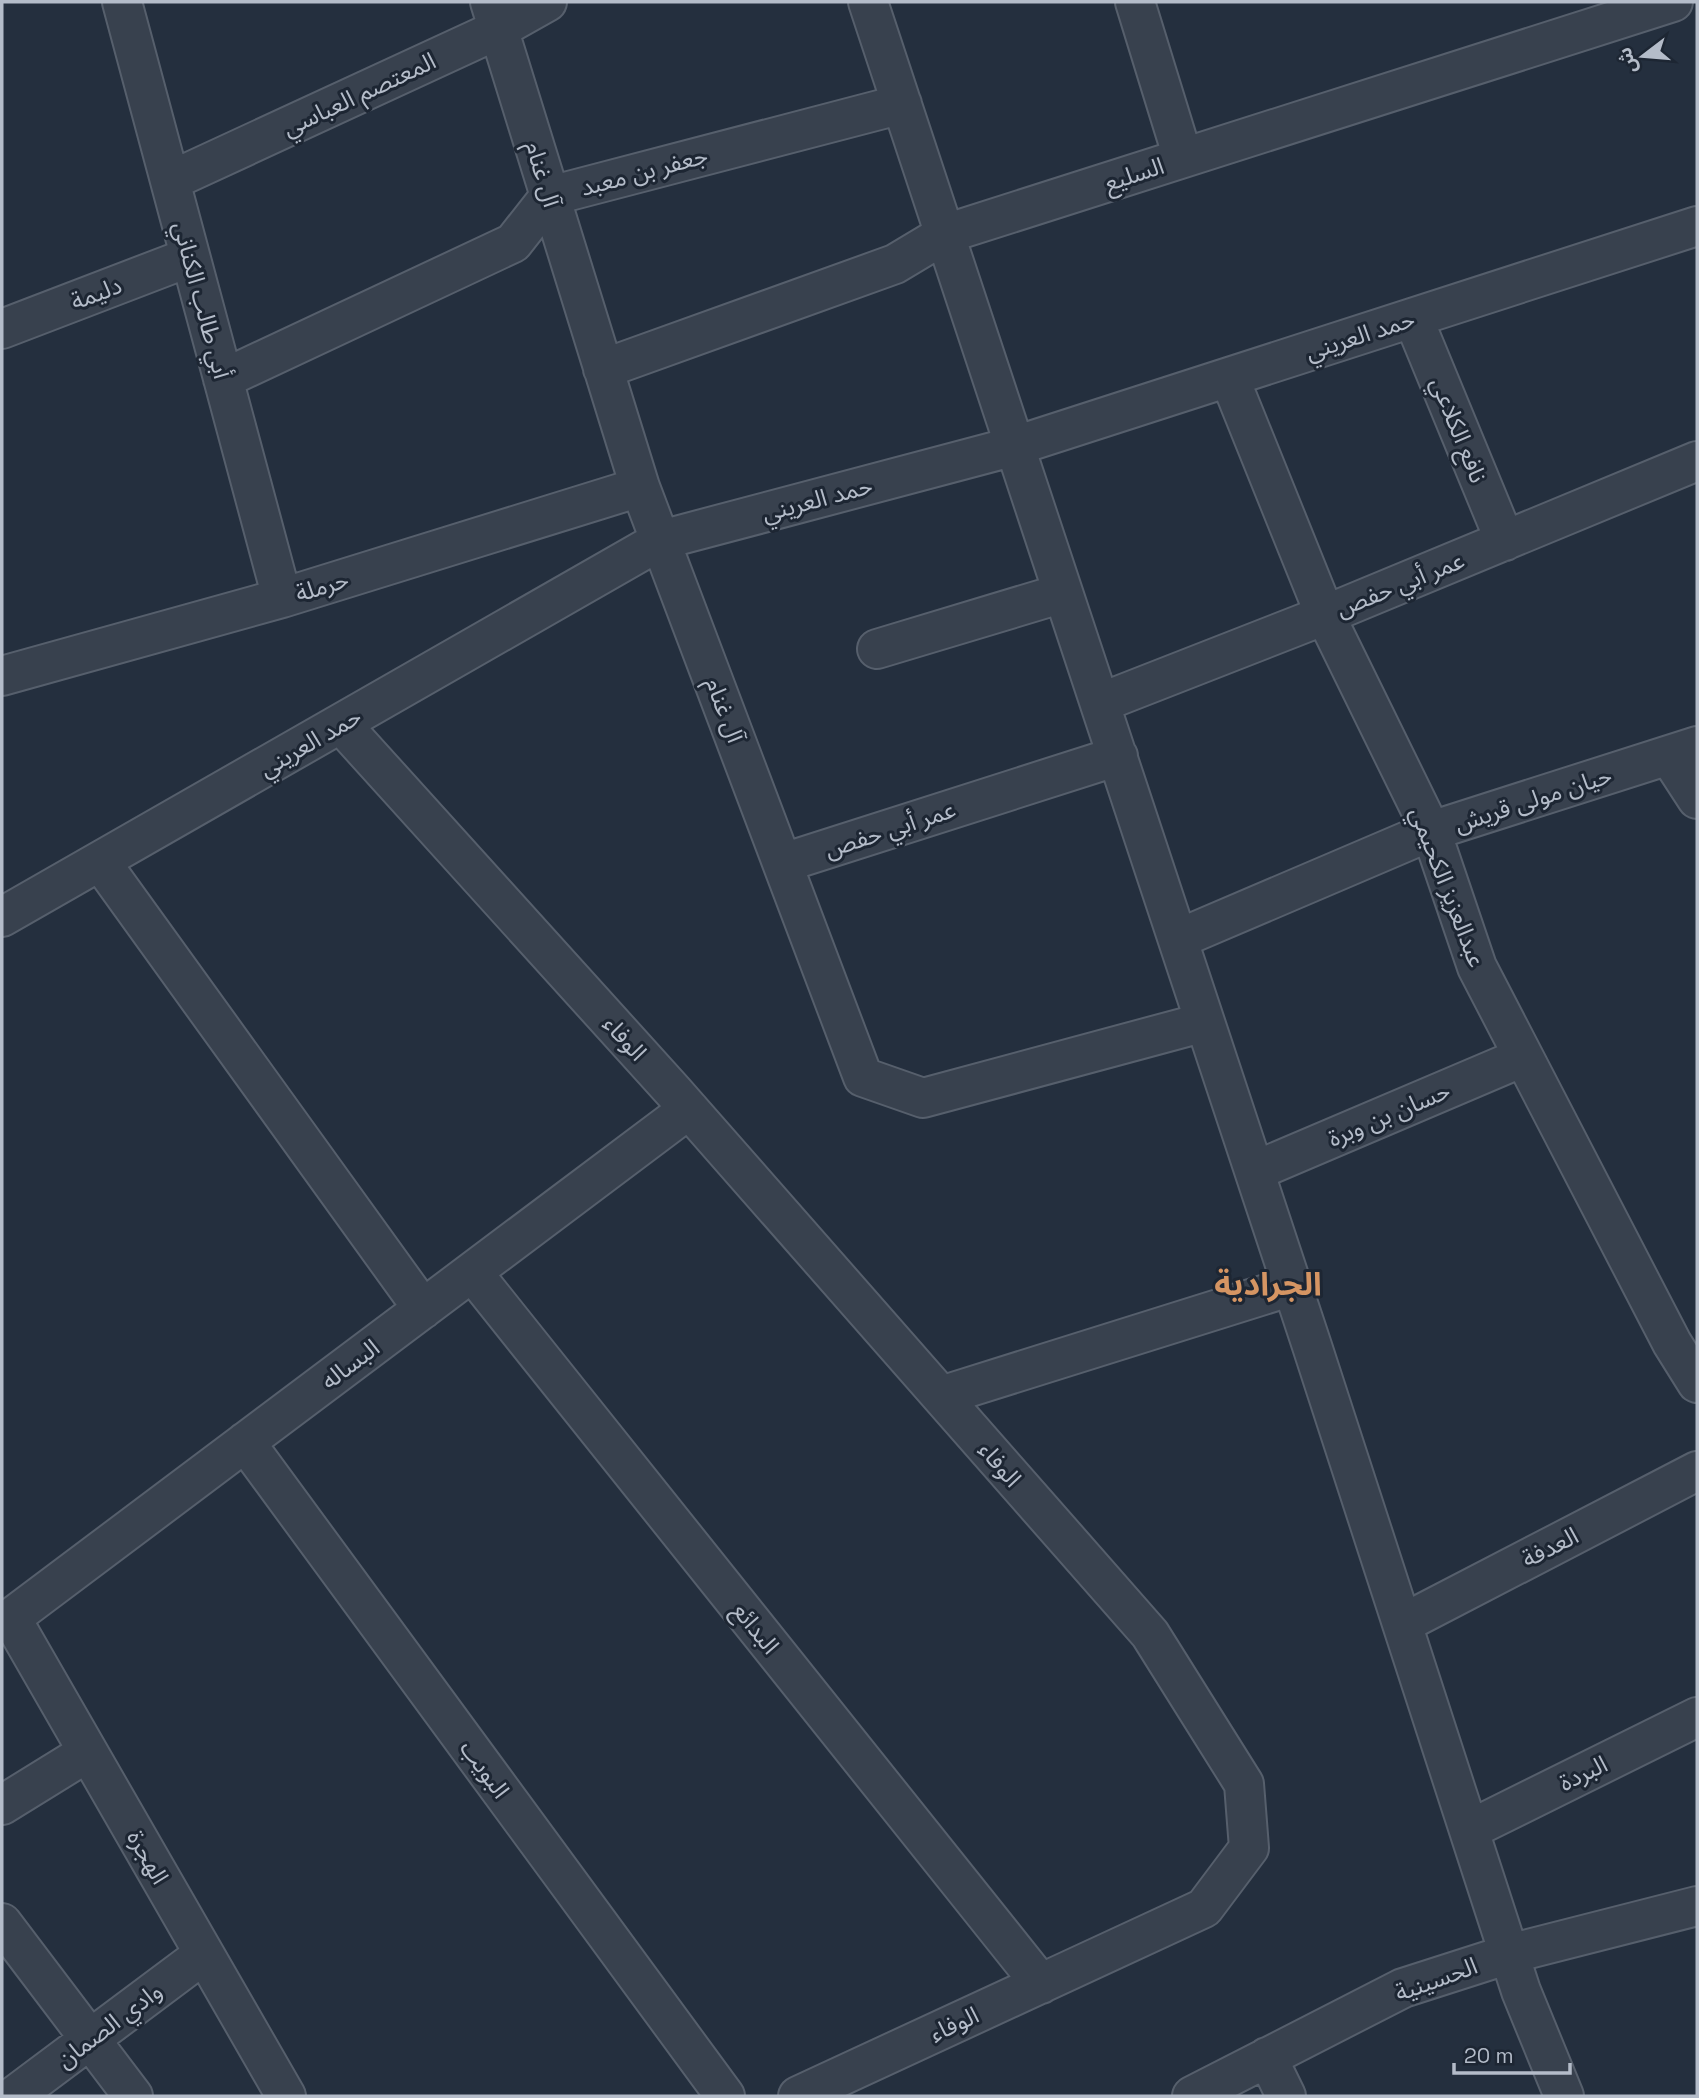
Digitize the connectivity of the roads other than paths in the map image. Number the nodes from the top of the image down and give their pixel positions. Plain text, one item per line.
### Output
1 (122, 2) edge
2 (547, 2) edge
3 (868, 2) edge
4 (1135, 2) edge
5 (1673, 2) edge
6 (494, 15) edge
7 (902, 104) junction
8 (1182, 158) junction
9 (170, 181) junction
10 (550, 196) junction
11 (1697, 226) edge
12 (945, 234) junction
13 (190, 257) junction
14 (1413, 318) junction
15 (2, 329) edge
16 (603, 369) junction
17 (1229, 377) junction
18 (223, 379) junction
19 (1015, 446) junction
20 (1697, 461) edge
21 (640, 486) junction
22 (661, 540) junction
23 (1505, 541) junction
24 (1063, 593) junction
25 (282, 598) junction
26 (1325, 615) junction
27 (877, 649) dead end
28 (2, 676) edge
29 (1100, 703) junction
30 (341, 724) junction
31 (1683, 751) edge
32 (1118, 756) junction
33 (1697, 799) edge
34 (1431, 831) junction
35 (100, 861) junction
36 (783, 863) junction
37 (2, 917) edge
38 (1178, 939) junction
39 (1205, 1022) junction
40 (1524, 1057) junction
41 (689, 1110) junction
42 (1255, 1171) junction
43 (472, 1272) junction
44 (1292, 1286) junction
45 (424, 1308) junction
46 (1685, 1334) edge
47 (1697, 1383) edge
48 (940, 1396) junction
49 (245, 1443) junction
50 (1697, 1471) edge
51 (11, 1618) joint
52 (1402, 1623) junction
53 (1697, 1717) edge
54 (88, 1752) junction
55 (2, 1805) edge
56 (1469, 1830) junction
57 (1697, 1906) edge
58 (2, 1923) edge
59 (204, 1954) junction
60 (1509, 1954) junction
61 (1041, 1984) junction
62 (90, 2040) junction
63 (1266, 2057) junction
64 (14, 2096) edge
65 (133, 2096) edge
66 (286, 2096) edge
67 (725, 2096) edge
68 (798, 2096) edge
69 (1192, 2096) edge
70 (1286, 2096) edge
71 (1564, 2096) edge

1 - 9 street, أبي طالب الكناني
2 - 6 street, المعتصم العباسي
3 - 7 street
4 - 8 street
5 - 8 street, السليع
6 - 9 street, المعتصم العباسي
6 - 10 street, آل غنام
7 - 10 street, جعفر بن معبد
7 - 12 street
8 - 12 street, السليع
9 - 13 street, أبي طالب الكناني
10 - 16 street, آل غنام
10 - 18 street, جعفر بن معبد
11 - 14 street, حمد العريني
12 - 16 street, السليع
12 - 19 street
13 - 15 street, دليمة
13 - 18 street, أبي طالب الكناني
14 - 17 street, حمد العريني
14 - 23 street, نافع الكلاعي
16 - 21 street, آل غنام
17 - 19 street, حمد العريني
17 - 26 street, عبدالعزيز الكحيمي
18 - 25 street, أبي طالب الكناني
19 - 22 street, حمد العريني
19 - 24 street
20 - 23 street, عمر أبي حفص
21 - 22 street, آل غنام
21 - 25 street, حرملة
22 - 30 street, حمد العريني
22 - 36 street, آل غنام
23 - 26 street, عمر أبي حفص
24 - 27 street
24 - 29 street
25 - 28 street, حرملة
26 - 29 street, عمر أبي حفص
26 - 34 street, عبدالعزيز الكحيمي
29 - 32 street
30 - 35 street, حمد العريني
30 - 41 street, الوفاء
31 - 33 street
31 - 34 street, حيان مولى قريش
32 - 36 street, عمر أبي حفص
32 - 38 street
34 - 38 street, حيان مولى قريش
34 - 40 street, عبدالعزيز الكحيمي
35 - 37 street, حمد العريني
35 - 45 street
36 - 39 street, آل غنام
38 - 39 street
39 - 42 street
40 - 42 street, حسان بن وبرة
40 - 46 street, عبدالعزيز الكحيمي
41 - 43 street, البساله
41 - 48 street, الوفاء
42 - 44 street
43 - 45 street, البساله
43 - 61 street, البدائع
44 - 48 street
44 - 52 street
45 - 49 street, البساله
46 - 47 street, عبدالعزيز الكحيمي
48 - 61 street, الوفاء
49 - 51 street, البساله
49 - 67 street, البويب
50 - 52 street, العدفة
51 - 54 street, الهجرة
52 - 56 street
53 - 56 street, البردة
54 - 55 street
54 - 59 street, الهجرة
56 - 60 street
57 - 60 street, الحسينية
58 - 62 street
59 - 62 street, وادي الصمان
59 - 66 street, الهجرة
60 - 63 street, الحسينية
60 - 71 street
61 - 68 street, الوفاء
62 - 64 street, وادي الصمان
62 - 65 street
63 - 69 street, الحسينية
63 - 70 street

